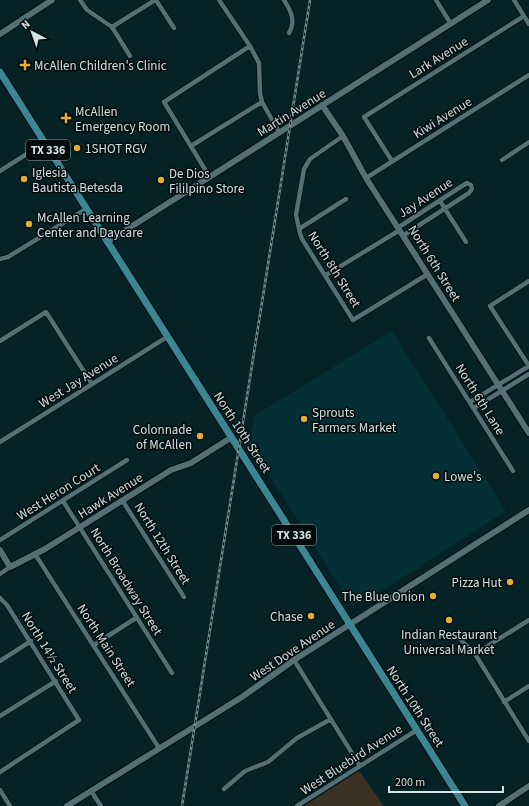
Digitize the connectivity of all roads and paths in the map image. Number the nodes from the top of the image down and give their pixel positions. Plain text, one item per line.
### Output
1 (52, 0) edge
2 (80, 0) edge
3 (156, 0) edge
4 (219, 0) edge
5 (284, 0) edge
6 (436, 0) edge
7 (488, 0) edge
8 (514, 0) edge
9 (44, 2) edge
10 (524, 16) junction
11 (451, 24) junction
12 (529, 24) edge
13 (112, 27) junction
14 (174, 28) dead end
15 (289, 33) dead end
16 (0, 34) edge
17 (250, 46) junction
18 (130, 56) dead end
19 (0, 72) edge
20 (529, 75) edge
21 (262, 102) junction
22 (322, 105) junction
23 (279, 132) junction
24 (343, 136) junction
25 (529, 142) edge
26 (44, 143) junction
27 (191, 146) junction
28 (502, 160) dead end
29 (392, 161) junction
30 (0, 171) edge
31 (209, 176) junction
32 (366, 178) junction
33 (346, 199) dead end
34 (440, 201) junction
35 (445, 208) junction
36 (86, 209) junction
37 (299, 229) junction
38 (401, 230) junction
39 (107, 242) junction
40 (466, 242) dead end
41 (0, 259) edge
42 (428, 274) junction
43 (326, 276) junction
44 (529, 281) edge
45 (167, 337) junction
46 (429, 338) dead end
47 (0, 341) edge
48 (529, 366) edge
49 (529, 374) edge
50 (92, 384) junction
51 (498, 385) junction
52 (502, 391) junction
53 (470, 402) junction
54 (474, 408) junction
55 (529, 434) edge
56 (232, 437) junction
57 (0, 442) edge
58 (127, 460) dead end
59 (513, 471) dead end
60 (63, 500) junction
61 (122, 500) junction
62 (529, 510) edge
63 (80, 527) junction
64 (0, 540) edge
65 (0, 550) edge
66 (35, 554) junction
67 (10, 567) junction
68 (0, 574) edge
69 (184, 597) dead end
70 (0, 598) edge
71 (5, 602) junction
72 (0, 605) edge
73 (136, 618) junction
74 (529, 620) edge
75 (349, 625) junction
76 (458, 637) dead end
77 (31, 641) junction
78 (94, 645) junction
79 (475, 654) junction
80 (0, 660) edge
81 (294, 660) junction
82 (172, 672) dead end
83 (56, 681) junction
84 (529, 686) edge
85 (504, 702) junction
86 (0, 716) edge
87 (331, 719) junction
88 (417, 730) junction
89 (529, 741) edge
90 (159, 748) junction
91 (360, 766) junction
92 (0, 772) edge
93 (529, 786) edge
94 (224, 789) dead end
95 (0, 790) edge
96 (91, 791) junction
97 (10, 806) edge
98 (67, 806) edge
99 (101, 806) edge
100 (297, 806) edge
101 (465, 806) edge
102 (499, 806) edge

1 - 9 street
2 - 13 street
3 - 13 street
3 - 14 street
4 - 17 street
5 - 15 street
6 - 11 street
7 - 11 street, Martin Avenue
8 - 10 street
9 - 16 street
10 - 12 street
10 - 29 street, Lark Avenue
11 - 22 street, Martin Avenue
13 - 18 street
17 - 21 street
17 - 27 street
19 - 26 main road, North 10th Street / TX 336
20 - 29 street, Kiwi Avenue
21 - 23 street
21 - 27 street
22 - 23 street, Martin Avenue
22 - 24 street, North 6th Street
23 - 31 street, Martin Avenue
24 - 32 street, North 6th Street
24 - 37 street
25 - 28 street
26 - 30 street
26 - 36 main road, North 10th Street / TX 336
27 - 31 street
29 - 32 street, Kiwi Avenue
31 - 39 street, Martin Avenue
32 - 38 street, North 6th Street
33 - 37 street
34 - 35 street
34 - 35 street, Jay Avenue
34 - 38 street, Jay Avenue
35 - 38 street, Jay Avenue
35 - 40 street
36 - 39 main road, North 10th Street / TX 336
36 - 41 street
37 - 43 street, North 8th Street
38 - 42 street, North 6th Street
38 - 43 street, Jay Avenue
39 - 45 main road, North 10th Street / TX 336
42 - 43 street, North 8th Street
42 - 51 street, North 6th Street
44 - 48 street
45 - 50 street, West Jay Avenue
45 - 56 main road, North 10th Street / TX 336
46 - 53 street, North 6th Lane
47 - 50 street
48 - 51 street
49 - 52 street
50 - 57 street, West Jay Avenue
51 - 52 street, North 6th Street
51 - 53 street
52 - 54 street
52 - 55 street, North 6th Street
53 - 54 street, North 6th Lane
54 - 59 street, North 6th Lane
56 - 61 street, Hawk Avenue
56 - 75 main road, North 10th Street / TX 336
58 - 60 street, West Heron Court
60 - 63 street, North Broadway Street
60 - 64 street, West Heron Court
61 - 63 street, Hawk Avenue
61 - 69 street, North 12th Street
62 - 75 street, West Dove Avenue
63 - 66 street, Hawk Avenue
63 - 73 street, North Broadway Street
65 - 67 street
66 - 67 street, Hawk Avenue
66 - 78 street, North Main Street
67 - 68 street, Hawk Avenue
70 - 71 street, North 14½ Street
71 - 72 street
71 - 77 street, North 14½ Street
73 - 78 street
73 - 82 street, North Broadway Street
74 - 79 street
75 - 81 street, West Dove Avenue
75 - 88 main road, North 10th Street / TX 336
76 - 79 street
77 - 80 street
77 - 83 street, North 14½ Street
78 - 90 street, North Main Street
79 - 85 street
81 - 87 street
81 - 90 street, West Dove Avenue
83 - 86 street
83 - 92 street, North 14½ Street
84 - 85 street
85 - 89 street
87 - 91 street
87 - 94 street
88 - 91 street, West Bluebird Avenue
88 - 101 main road, North 10th Street / TX 336
90 - 96 street, West Dove Avenue
91 - 100 street, West Bluebird Avenue
93 - 102 street
95 - 97 street
96 - 98 street, West Dove Avenue
96 - 99 street

